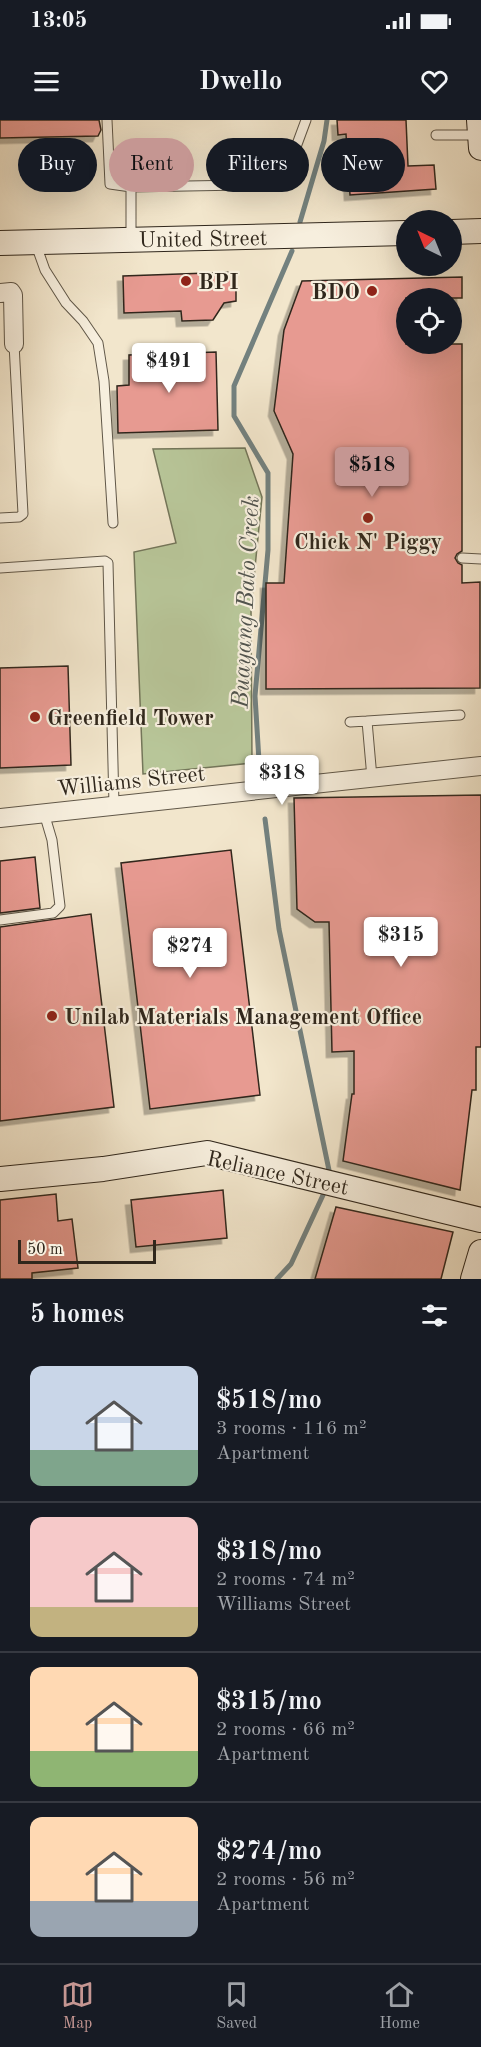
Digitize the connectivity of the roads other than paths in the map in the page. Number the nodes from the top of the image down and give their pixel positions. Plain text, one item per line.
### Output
1 (106, 120) edge
2 (306, 120) edge
3 (480, 134) edge
4 (436, 135) dead end
5 (109, 168) edge
6 (194, 186) edge
7 (131, 192) edge
8 (481, 231) edge
9 (462, 232) edge
10 (396, 233) edge
11 (131, 240) junction
12 (35, 242) junction
13 (0, 243) edge
14 (0, 293) edge
15 (14, 344) joint
16 (0, 518) edge
17 (113, 523) dead end
18 (462, 558) dead end
19 (481, 558) edge
20 (0, 568) edge
21 (460, 715) dead end
22 (367, 721) junction
23 (350, 722) dead end
24 (481, 766) edge
25 (372, 778) junction
26 (114, 805) junction
27 (44, 813) junction
28 (0, 818) edge
29 (0, 920) edge
30 (0, 1179) edge
31 (481, 1220) edge
32 (481, 1252) edge
33 (473, 1279) edge

1 - 5 lane
2 - 6 lane
3 - 4 lane
7 - 11 lane
8 - 9 street
10 - 11 street, United Street
11 - 12 street, United Street
12 - 13 street, United Street
12 - 17 lane
14 - 15 street
15 - 16 lane
18 - 19 lane
20 - 26 lane
21 - 22 lane
22 - 23 lane
22 - 25 lane
24 - 25 street, Williams Street
25 - 26 street, Williams Street
26 - 27 street, Williams Street
27 - 28 street, Williams Street
27 - 29 lane
30 - 31 street, Reliance Street
32 - 33 street

